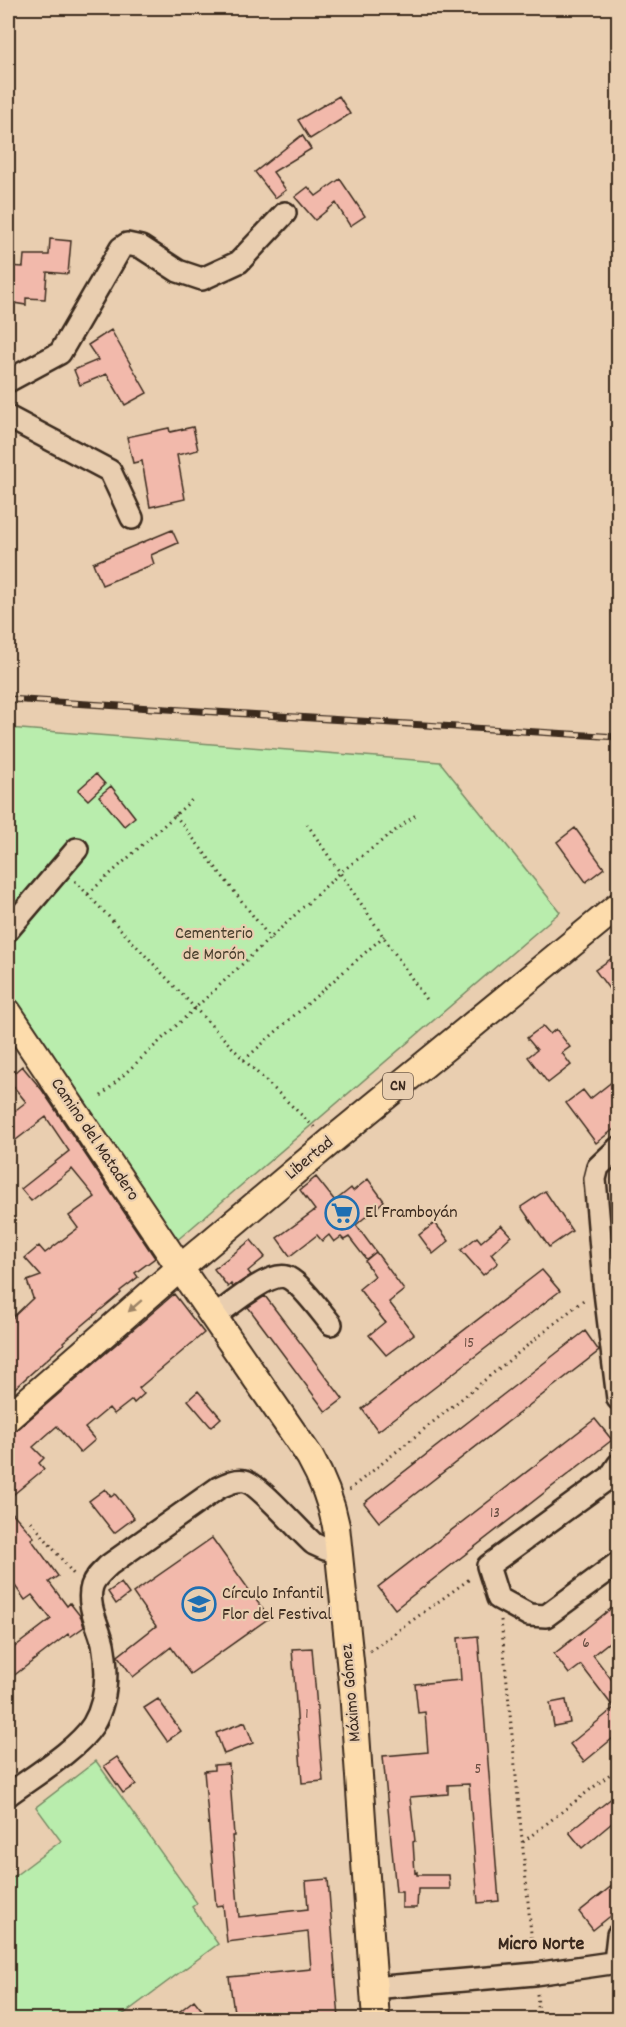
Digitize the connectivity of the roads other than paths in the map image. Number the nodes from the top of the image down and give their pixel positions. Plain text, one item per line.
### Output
1 (285, 213) dead end
2 (8, 381) edge
3 (8, 417) edge
4 (132, 518) dead end
5 (77, 849) dead end
6 (618, 906) edge
7 (8, 930) edge
8 (8, 1012) edge
9 (618, 1148) edge
10 (180, 1268) junction
11 (214, 1317) junction
12 (331, 1324) dead end
13 (618, 1399) edge
14 (8, 1418) edge
15 (616, 1477) edge
16 (339, 1551) junction
17 (618, 1563) edge
18 (8, 1795) edge
19 (618, 1935) edge
20 (617, 1962) edge
21 (373, 1988) junction
22 (376, 2019) edge

1 - 2 street
3 - 4 street
5 - 7 street
6 - 10 main road, Libertad / CN
8 - 10 main road, Camino del Matadero
9 - 13 street
10 - 11 main road, Máximo Gómez
10 -> 14 main road, Libertad / CN
11 - 12 street
11 - 16 main road, Máximo Gómez
15 - 17 street
16 - 18 street
16 - 21 main road, Máximo Gómez
19 - 20 street
20 - 21 street
21 - 22 main road, Máximo Gómez

